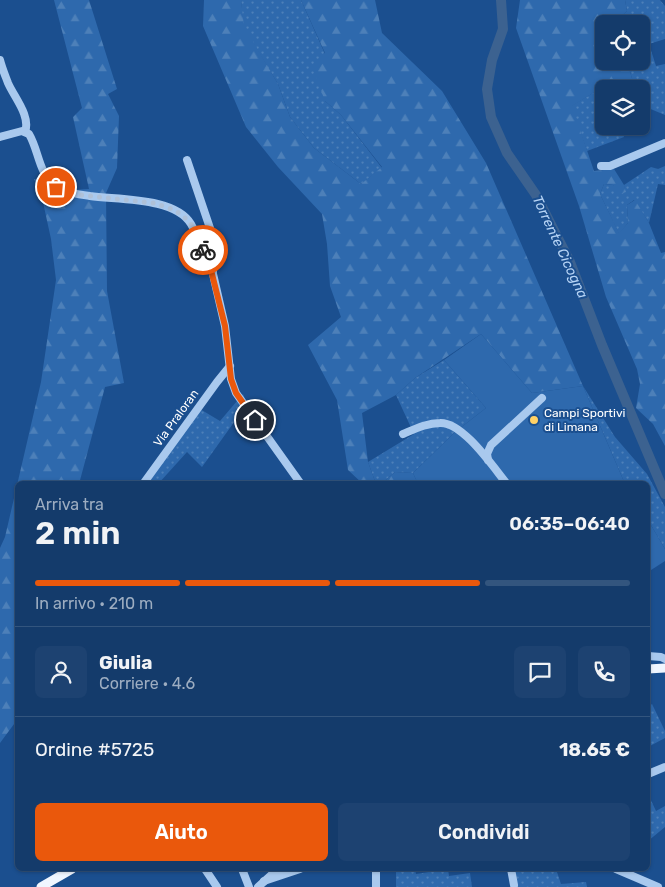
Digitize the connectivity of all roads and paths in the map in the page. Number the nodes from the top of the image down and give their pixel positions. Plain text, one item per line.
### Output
1 (0, 60) edge
2 (25, 132) junction
3 (0, 137) edge
4 (665, 143) edge
5 (187, 160) dead end
6 (601, 166) dead end
7 (212, 274) junction
8 (230, 366) junction
9 (542, 398) dead end
10 (403, 434) dead end
11 (488, 460) junction
12 (145, 481) edge
13 (299, 481) edge
14 (505, 481) edge
15 (650, 656) edge
16 (665, 659) edge
17 (665, 668) edge
18 (650, 669) edge
19 (665, 767) edge
20 (650, 773) edge
21 (69, 871) edge
22 (206, 871) edge
23 (243, 871) edge
24 (276, 871) edge
25 (294, 871) edge
26 (376, 871) edge
27 (511, 871) edge
28 (621, 871) edge
29 (264, 881) junction
30 (514, 885) dead end
31 (41, 887) edge
32 (217, 887) edge
33 (249, 887) edge
34 (258, 887) edge
35 (376, 887) edge
36 (658, 887) edge

1 - 2 street
2 - 3 street
2 - 7 street
4 - 6 street
5 - 7 street
7 - 8 street
8 - 12 street, Via Praloran
8 - 13 street
9 - 11 street
10 - 11 street
11 - 14 street
15 - 16 street
17 - 18 main road
19 - 20 street
21 - 31 main road
22 - 32 street
23 - 33 street
24 - 29 street
25 - 29 street
26 - 35 street
27 - 30 street
28 - 36 street
29 - 34 street

